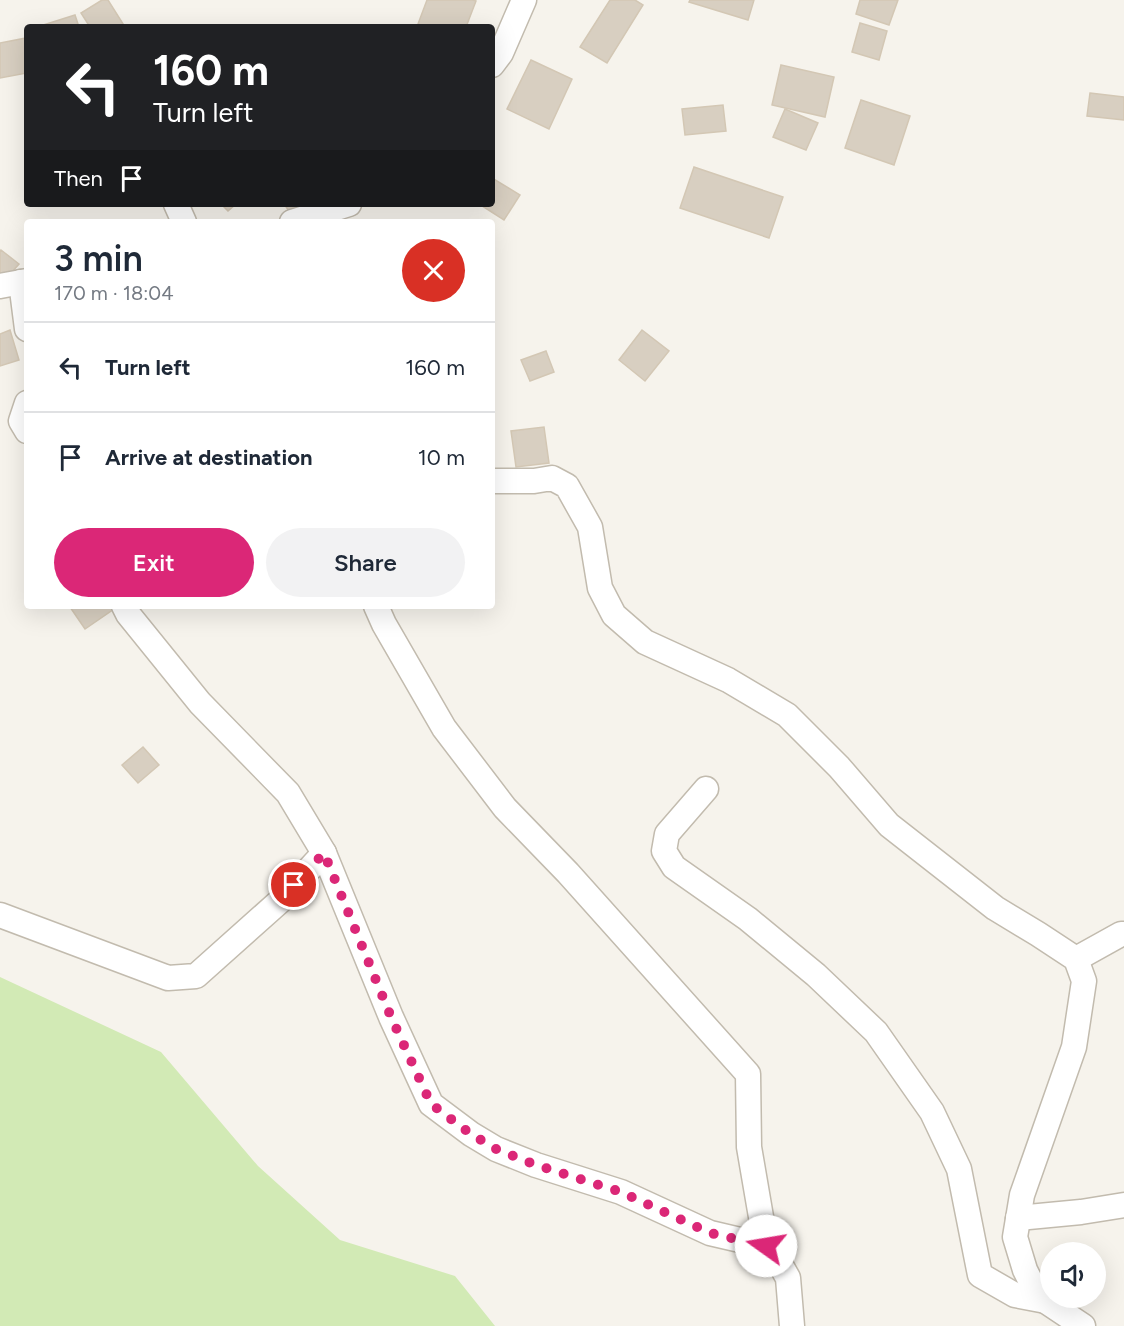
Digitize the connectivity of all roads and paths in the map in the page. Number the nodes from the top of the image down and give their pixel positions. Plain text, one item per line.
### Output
1 (524, 0) edge
2 (495, 61) edge
3 (340, 207) edge
4 (302, 219) edge
5 (16, 283) edge
6 (24, 316) edge
7 (24, 412) edge
8 (24, 426) edge
9 (495, 481) edge
10 (126, 609) edge
11 (377, 609) edge
12 (706, 789) dead end
13 (324, 853) junction
14 (0, 915) edge
15 (1124, 934) edge
16 (1076, 959) junction
17 (1124, 1205) edge
18 (1018, 1218) junction
19 (766, 1246) junction
20 (1040, 1297) edge
21 (1040, 1300) edge
22 (1056, 1308) edge
23 (792, 1326) edge
24 (1083, 1326) edge

1 - 2 street
3 - 4 street
5 - 6 street
7 - 8 street
9 - 16 street
10 - 13 street
11 - 19 street
12 - 21 street
13 - 14 street
13 - 19 street
15 - 16 street
16 - 18 street
17 - 18 street
18 - 20 street
19 - 23 street
22 - 24 street

